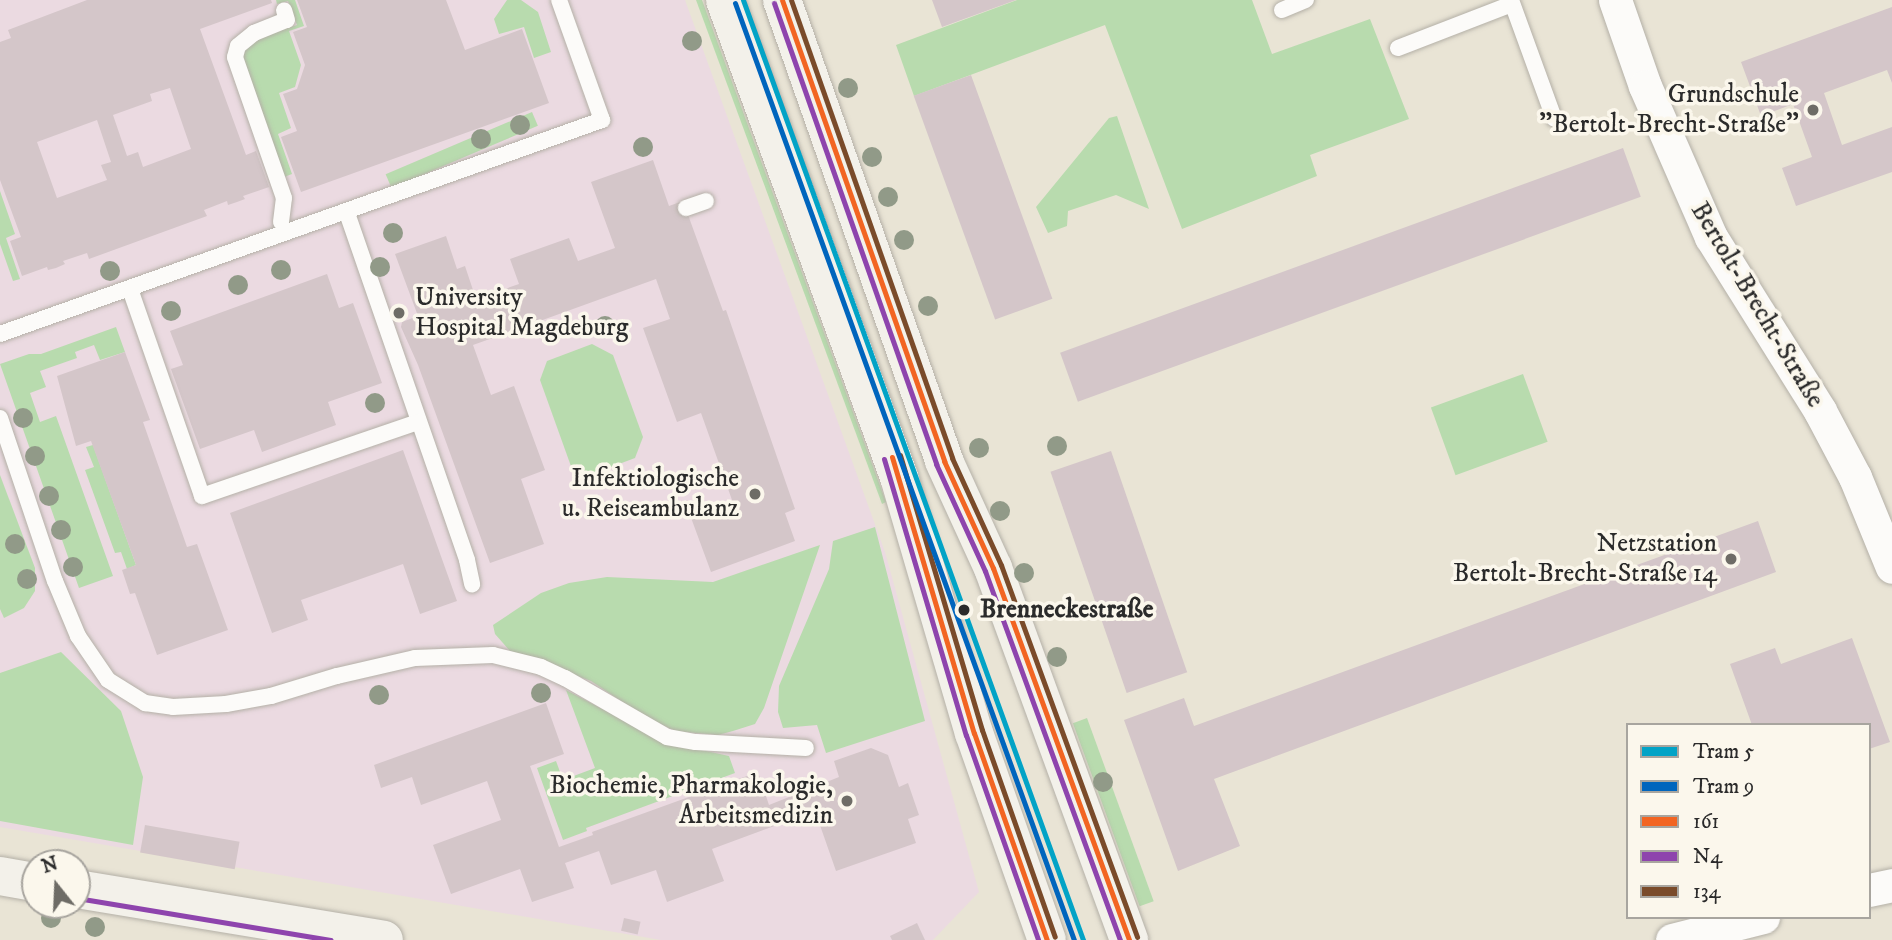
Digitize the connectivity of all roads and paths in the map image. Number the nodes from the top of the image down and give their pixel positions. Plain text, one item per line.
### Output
1 (559, 0) edge
2 (725, 0) edge
3 (782, 0) edge
4 (1306, 0) edge
5 (1615, 0) edge
6 (1512, 2) edge
7 (284, 10) dead end
8 (1282, 10) dead end
9 (1398, 48) dead end
10 (1554, 118) dead end
11 (706, 201) dead end
12 (686, 208) dead end
13 (347, 213) junction
14 (281, 222) dead end
15 (130, 289) junction
16 (0, 334) edge
17 (0, 418) edge
18 (418, 422) junction
19 (1892, 567) edge
20 (472, 584) dead end
21 (806, 748) dead end
22 (0, 876) edge
23 (21, 880) edge
24 (1892, 885) edge
25 (1871, 890) edge
26 (91, 891) edge
27 (1755, 919) edge
28 (384, 940) edge
29 (1047, 940) edge
30 (1129, 940) edge
31 (1672, 940) edge

1 - 13 lane
2 - 29 main road
3 - 30 main road
4 - 8 lane
5 - 19 street, Bertolt-Brecht-Straße
6 - 9 lane
6 - 10 lane
7 - 14 lane
11 - 12 lane
13 - 15 lane
13 - 18 lane
15 - 16 lane
15 - 18 lane
17 - 21 lane
18 - 20 lane
22 - 23 main road
24 - 25 street
26 - 28 main road
27 - 31 street

